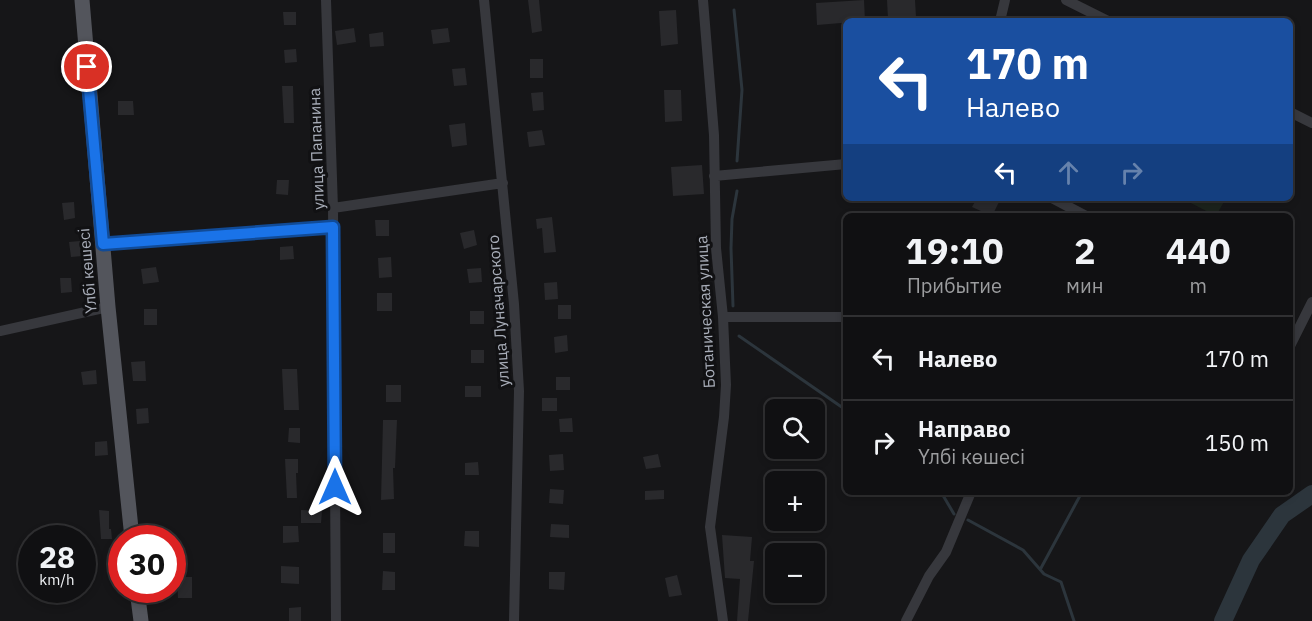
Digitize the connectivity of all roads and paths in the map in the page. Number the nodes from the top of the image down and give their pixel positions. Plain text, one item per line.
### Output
1 (82, 0) edge
2 (326, 0) edge
3 (484, 0) edge
4 (703, 0) edge
5 (1005, 0) edge
6 (1066, 0) edge
7 (1001, 18) edge
8 (1102, 18) edge
9 (1293, 114) edge
10 (1312, 123) edge
11 (843, 164) edge
12 (714, 176) junction
13 (503, 183) junction
14 (1058, 201) edge
15 (333, 208) junction
16 (1080, 213) edge
17 (333, 227) junction
18 (103, 244) junction
19 (1312, 302) edge
20 (108, 307) junction
21 (723, 317) junction
22 (843, 317) edge
23 (1295, 325) edge
24 (0, 331) edge
25 (970, 495) edge
26 (131, 525) edge
27 (139, 603) edge
28 (141, 621) edge
29 (336, 621) edge
30 (514, 621) edge
31 (723, 621) edge
32 (906, 621) edge

1 - 18 main road, Үлбі көшесі
2 - 15 street, улица Папанина
3 - 13 street, улица Луначарского
4 - 12 street, Ботаническая улица
5 - 7 street
6 - 8 street
9 - 10 street
11 - 12 street
12 - 21 street, Ботаническая улица
13 - 15 street
13 - 30 street, улица Луначарского
14 - 16 street
15 - 17 street, улица Папанина
17 - 18 street
17 - 29 street, улица Папанина
18 - 20 main road, Үлбі көшесі
19 - 23 street
20 - 24 street
20 - 26 main road, Үлбі көшесі
21 - 22 street
21 - 31 street, Ботаническая улица
25 - 32 street
27 - 28 main road

